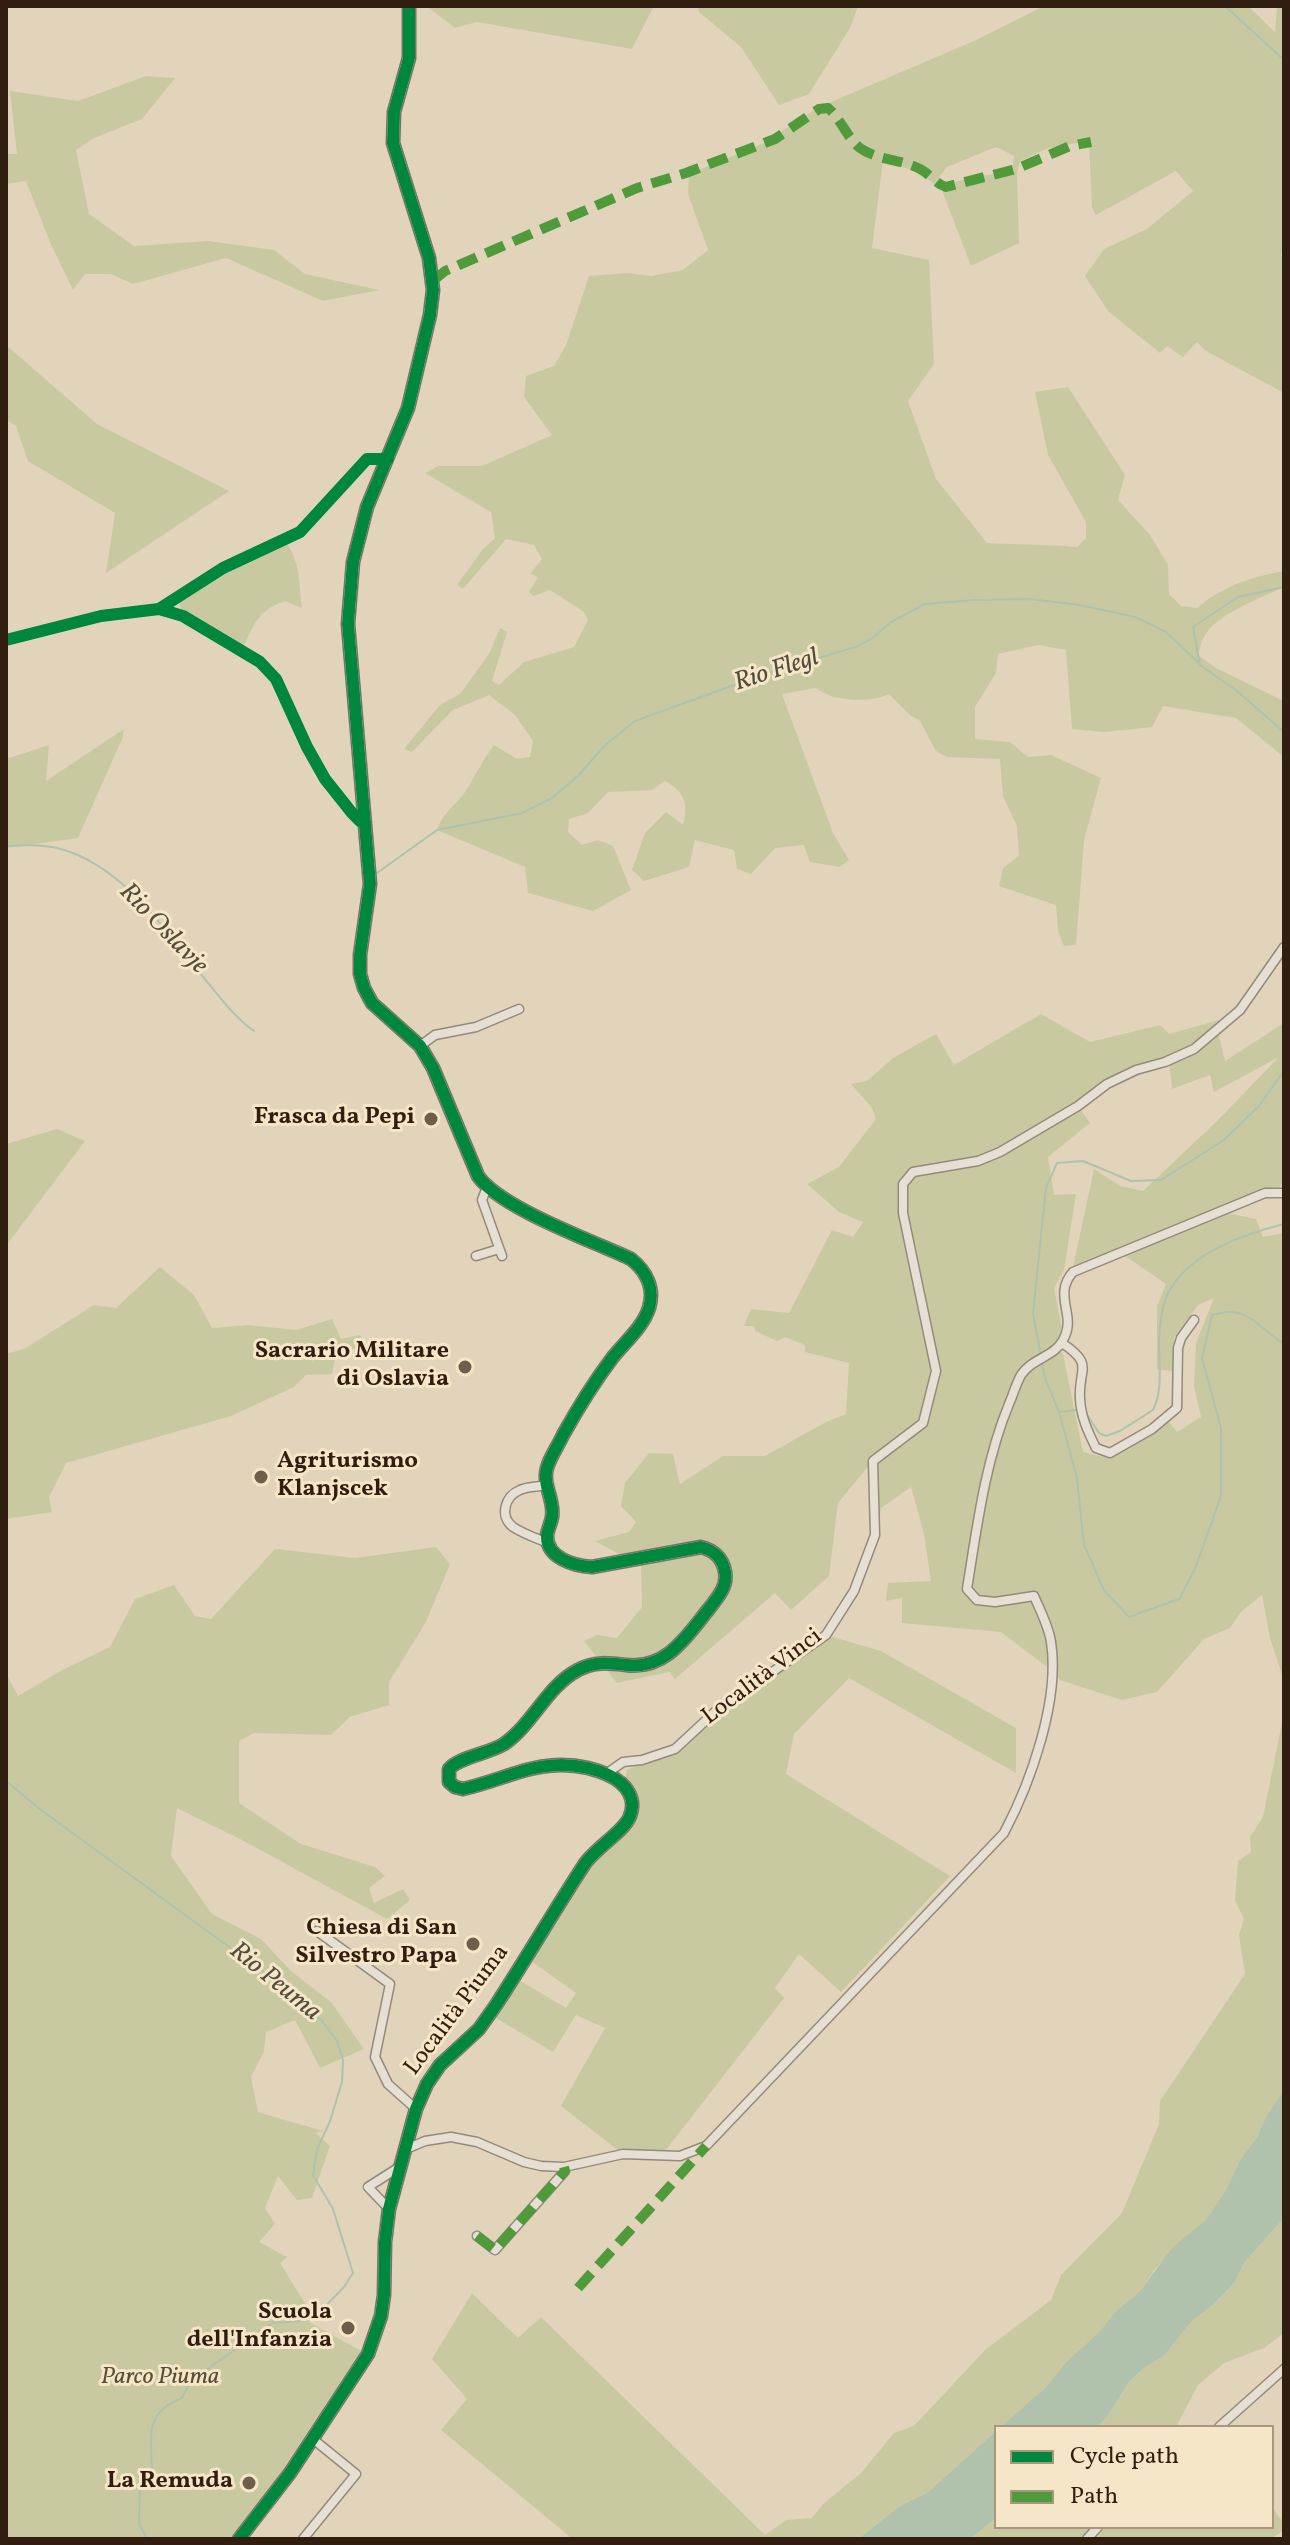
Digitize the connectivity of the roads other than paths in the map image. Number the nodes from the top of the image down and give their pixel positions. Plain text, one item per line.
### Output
1 (409, 6) edge
2 (388, 459) junction
3 (178, 597) junction
4 (159, 609) junction
5 (183, 616) junction
6 (6, 640) edge
7 (365, 822) junction
8 (1284, 947) edge
9 (519, 1009) dead end
10 (420, 1046) junction
11 (487, 1187) junction
12 (1284, 1193) edge
13 (476, 1256) dead end
14 (1194, 1320) dead end
15 (1062, 1343) junction
16 (546, 1485) junction
17 (548, 1541) junction
18 (606, 1774) junction
19 (317, 1931) dead end
20 (416, 2109) junction
21 (406, 2149) junction
22 (401, 2166) junction
23 (564, 2167) junction
24 (389, 2209) junction
25 (477, 2236) dead end
26 (1284, 2369) edge
27 (1221, 2425) edge
28 (313, 2439) junction
29 (239, 2539) edge
30 (303, 2539) edge

1 - 2 street
2 - 3 street
2 - 7 street
3 - 4 street
3 - 5 street
4 - 5 street
4 - 6 street
5 - 7 street
7 - 10 street
8 - 18 street, Località Vinci
9 - 10 street
10 - 11 street
11 - 13 street
11 - 16 street
12 - 15 street
14 - 15 street
15 - 23 street
16 - 17 street
16 - 17 street
17 - 18 street
18 - 20 street, Località Piuma
19 - 20 street, Località Piuma
20 - 21 street, Località Piuma
21 - 22 street, Località Piuma
21 - 23 street
22 - 24 street, Località Piuma
22 - 24 street
23 - 25 street
24 - 28 street, Località Piuma
26 - 27 street
28 - 29 street, Località Piuma
28 - 30 street

